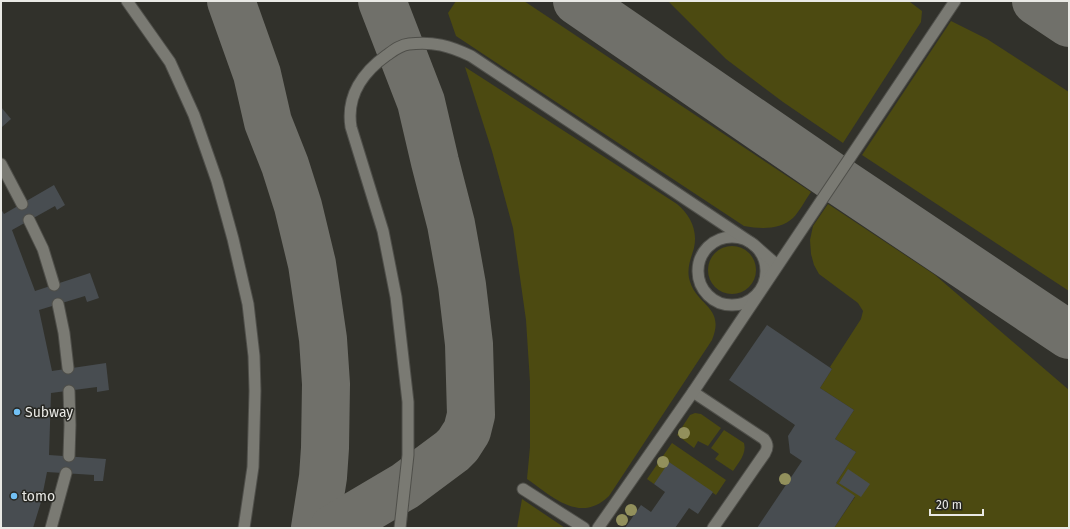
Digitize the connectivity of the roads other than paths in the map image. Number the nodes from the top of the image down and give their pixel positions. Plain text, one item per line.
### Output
1 (127, 1) edge
2 (955, 1) edge
3 (1, 164) edge
4 (22, 204) dead end
5 (29, 220) dead end
6 (753, 244) junction
7 (777, 265) junction
8 (54, 285) dead end
9 (760, 291) junction
10 (58, 304) dead end
11 (68, 368) dead end
12 (68, 391) dead end
13 (693, 392) junction
14 (69, 456) dead end
15 (66, 473) dead end
16 (523, 489) dead end
17 (51, 528) edge
18 (244, 528) edge
19 (400, 528) edge
20 (584, 528) edge
21 (598, 528) edge
22 (713, 528) edge

1 - 18 lane
2 - 7 lane
3 - 4 lane
5 - 8 lane
6 - 7 lane
6 - 9 lane
6 - 9 lane
6 - 19 lane
7 - 9 lane
9 - 13 lane
10 - 11 lane
12 - 14 lane
13 - 21 lane
13 - 22 lane
15 - 17 lane
16 - 20 lane

